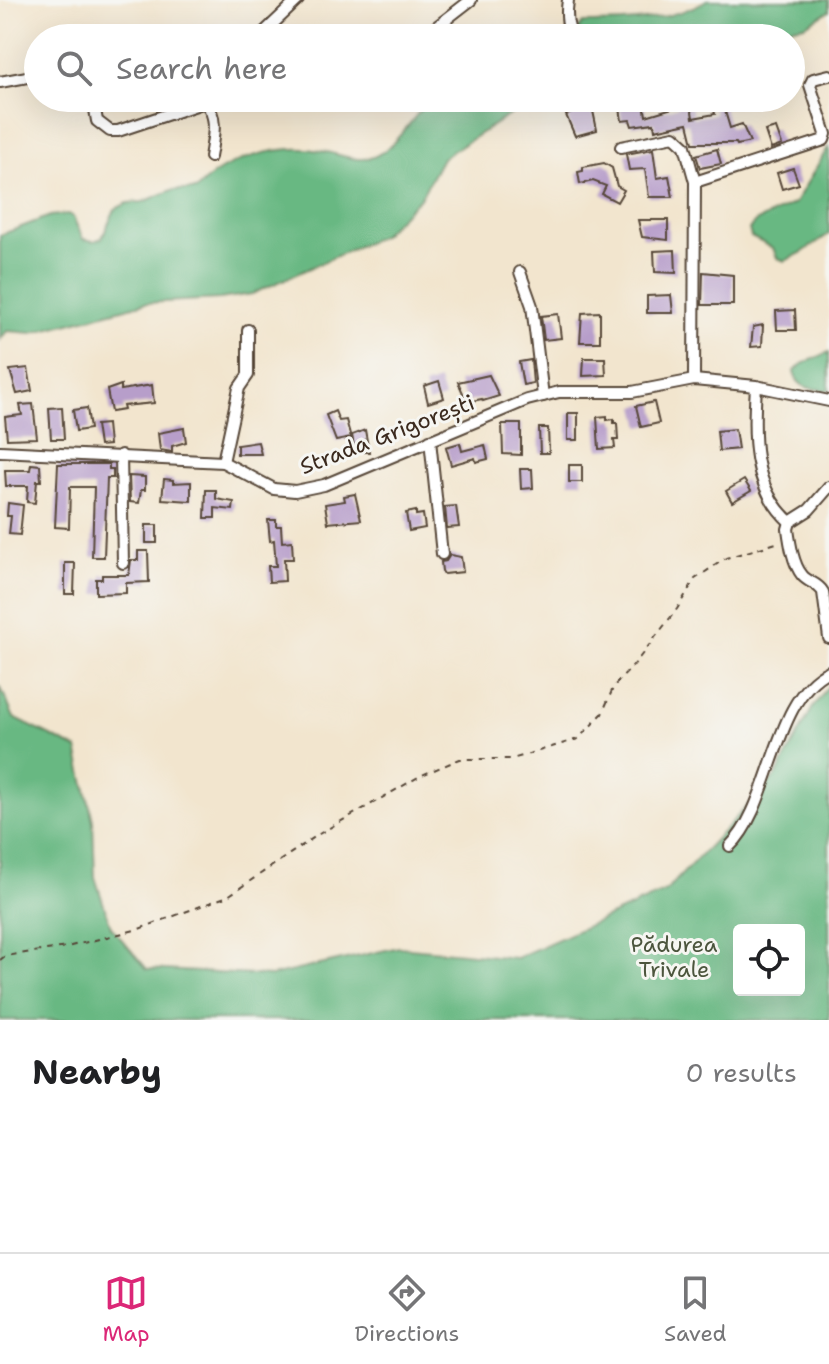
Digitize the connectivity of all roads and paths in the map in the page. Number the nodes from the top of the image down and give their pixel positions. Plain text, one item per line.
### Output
1 (298, 0) edge
2 (471, 0) edge
3 (568, 0) edge
4 (273, 24) edge
5 (440, 24) edge
6 (568, 24) edge
7 (829, 75) edge
8 (24, 78) edge
9 (0, 82) edge
10 (95, 112) edge
11 (175, 112) edge
12 (212, 112) edge
13 (621, 147) dead end
14 (210, 157) dead end
15 (695, 182) junction
16 (520, 272) dead end
17 (248, 330) dead end
18 (694, 380) junction
19 (756, 386) junction
20 (543, 396) junction
21 (829, 401) edge
22 (430, 440) junction
23 (0, 451) edge
24 (121, 455) junction
25 (223, 462) junction
26 (829, 487) edge
27 (790, 522) junction
28 (789, 539) junction
29 (442, 554) dead end
30 (123, 563) dead end
31 (829, 638) edge
32 (829, 671) edge
33 (730, 846) dead end
34 (0, 960) edge

1 - 4 street
2 - 5 street
3 - 6 street
7 - 15 street
8 - 9 street
10 - 11 street
12 - 14 street
13 - 15 street
15 - 18 street
16 - 20 street
17 - 25 street
18 - 19 street, Strada Grigorești
18 - 20 street, Strada Grigorești
19 - 21 street, Strada Grigorești
19 - 27 street
20 - 22 street, Strada Grigorești
22 - 25 street, Strada Grigorești
22 - 29 street
23 - 24 street, Strada Grigorești
24 - 25 street, Strada Grigorești
24 - 30 street
26 - 27 street
27 - 28 street
28 - 31 street
28 - 34 path
32 - 33 street

